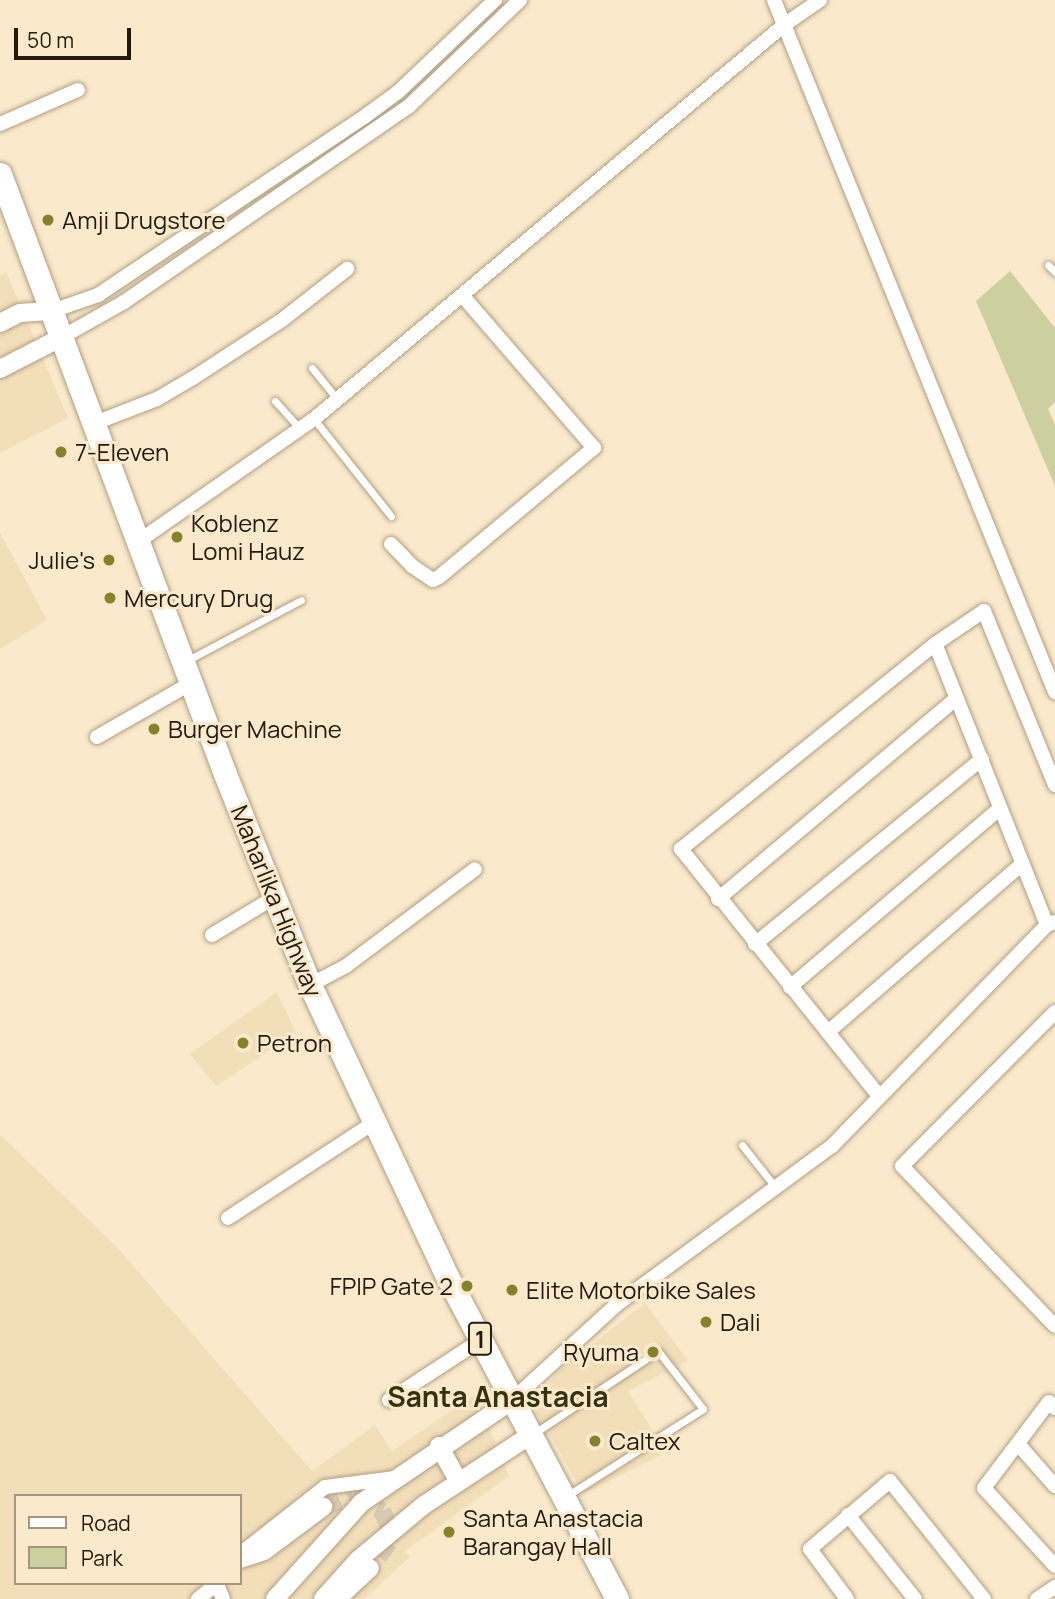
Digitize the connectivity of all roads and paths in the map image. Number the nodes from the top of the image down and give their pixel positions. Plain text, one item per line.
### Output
1 (495, 0) edge
2 (520, 0) edge
3 (774, 0) edge
4 (813, 2) edge
5 (784, 24) junction
6 (431, 61) junction
7 (445, 74) junction
8 (78, 90) dead end
9 (0, 124) edge
10 (0, 174) edge
11 (1048, 265) dead end
12 (347, 269) dead end
13 (1055, 272) edge
14 (463, 296) junction
15 (52, 311) junction
16 (0, 323) edge
17 (62, 337) junction
18 (312, 368) dead end
19 (0, 369) edge
20 (338, 399) junction
21 (275, 401) dead end
22 (314, 419) junction
23 (94, 423) junction
24 (300, 429) junction
25 (391, 516) dead end
26 (139, 541) junction
27 (391, 544) dead end
28 (302, 600) dead end
29 (935, 644) junction
30 (189, 672) junction
31 (1055, 692) edge
32 (957, 698) junction
33 (97, 737) dead end
34 (982, 759) junction
35 (1055, 785) edge
36 (1000, 808) junction
37 (1022, 864) junction
38 (475, 869) dead end
39 (275, 897) junction
40 (718, 898) junction
41 (1051, 923) edge
42 (212, 935) dead end
43 (755, 944) junction
44 (310, 985) junction
45 (790, 987) junction
46 (1055, 1012) edge
47 (828, 1032) junction
48 (879, 1096) junction
49 (373, 1123) junction
50 (742, 1145) dead end
51 (777, 1190) junction
52 (228, 1218) dead end
53 (1053, 1318) edge
54 (481, 1340) junction
55 (389, 1400) dead end
56 (511, 1401) junction
57 (1055, 1408) edge
58 (529, 1436) junction
59 (1018, 1444) junction
60 (439, 1446) junction
61 (395, 1478) junction
62 (459, 1482) junction
63 (1055, 1486) edge
64 (564, 1498) junction
65 (323, 1507) tunnel mouth
66 (848, 1515) junction
67 (242, 1554) edge
68 (242, 1556) edge
69 (1055, 1566) edge
70 (370, 1568) tunnel mouth
71 (217, 1585) edge
72 (1055, 1587) edge
73 (198, 1599) edge
74 (275, 1599) edge
75 (323, 1599) edge
76 (337, 1599) edge
77 (617, 1599) edge
78 (848, 1599) edge
79 (915, 1599) edge
80 (984, 1599) edge
81 (1037, 1599) edge

1 - 6 street
2 - 7 street
3 - 5 street
4 - 5 street
5 - 14 street
5 - 31 street
6 - 7 lane
6 - 15 street
7 - 17 street
8 - 9 street
10 - 15 highway, Maharlika Highway / 1
11 - 13 lane
12 - 23 street
14 - 20 street
14 - 27 street
15 - 16 street
15 - 17 highway, Maharlika Highway / 1
17 - 19 street
17 - 23 highway, Maharlika Highway / 1
18 - 20 lane
20 - 22 street
21 - 24 lane
22 - 24 street
22 - 25 lane
23 - 26 highway, Maharlika Highway / 1
24 - 26 street
26 - 30 highway, Maharlika Highway / 1
28 - 30 lane
29 - 32 street
29 - 35 street
29 - 40 street
30 - 33 street
30 - 39 highway, Maharlika Highway / 1
32 - 34 street
32 - 40 street
34 - 36 street
34 - 43 street
36 - 37 street
36 - 45 street
37 - 41 street
37 - 47 street
38 - 44 street
39 - 42 street
39 - 44 highway, Maharlika Highway / 1
40 - 43 street
41 - 48 street
43 - 45 street
44 - 49 highway, Maharlika Highway / 1
45 - 47 street
46 - 53 street
47 - 48 street
48 - 51 street
49 - 52 street
49 - 54 highway, Maharlika Highway / 1
50 - 51 lane
51 - 56 street
54 - 55 street
54 - 56 highway, Maharlika Highway / 1
56 - 58 highway, Maharlika Highway / 1
56 - 60 street
57 - 59 street
58 - 62 street
58 - 64 highway, Maharlika Highway / 1
58 - 64 lane
59 - 63 street
59 - 69 street
60 - 61 street
60 - 62 street
61 - 67 street
61 - 74 street
62 - 75 street
64 - 77 highway, Maharlika Highway / 1
65 - 68 street
66 - 78 street
66 - 79 street
66 - 80 street
70 - 76 street
71 - 73 street
72 - 81 street

